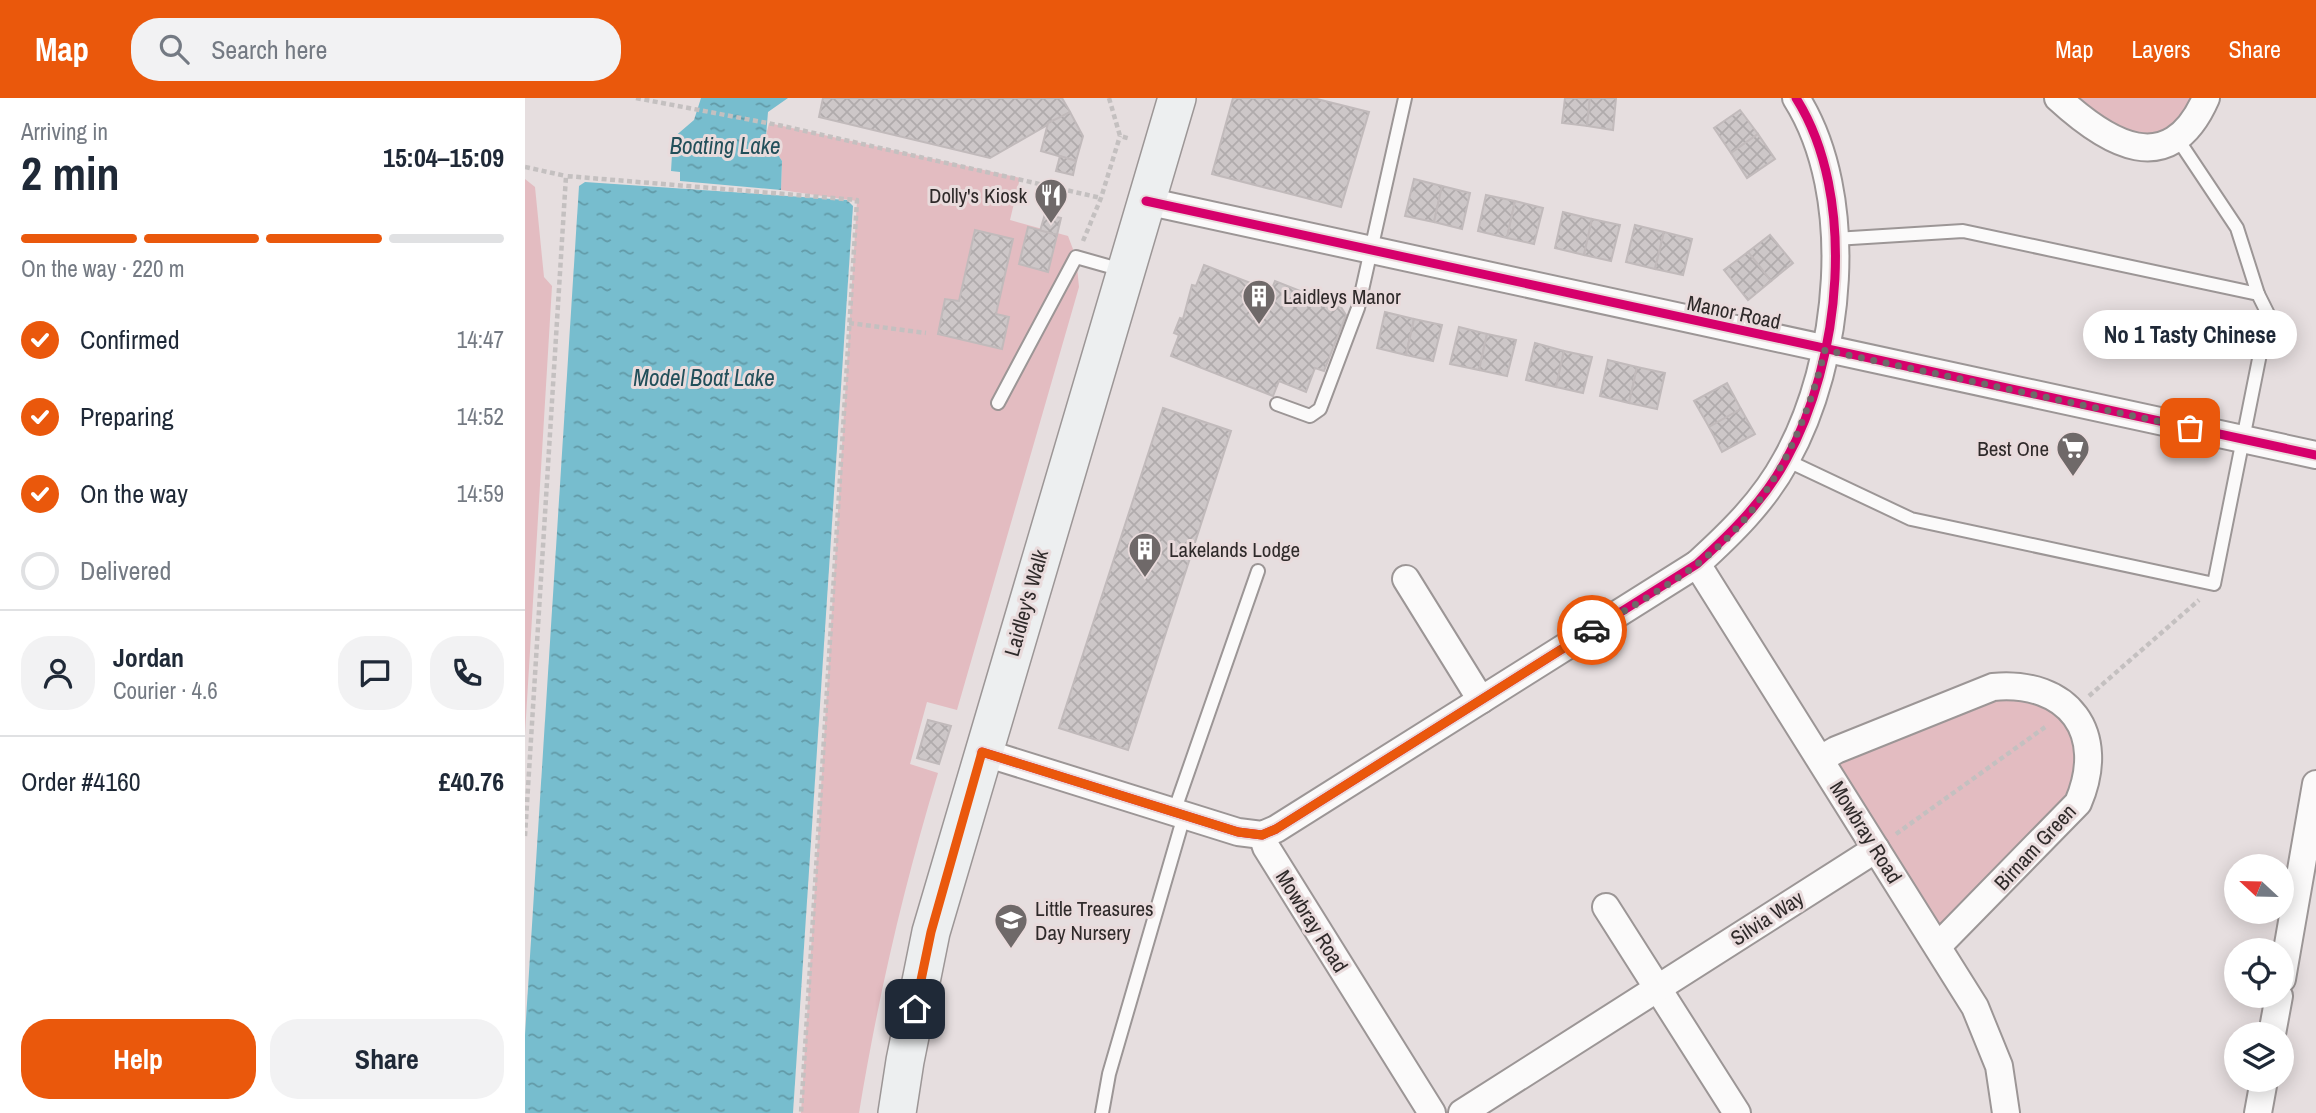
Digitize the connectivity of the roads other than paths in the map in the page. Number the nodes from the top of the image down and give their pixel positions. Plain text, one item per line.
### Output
1 (1177, 98) edge
2 (1405, 98) edge
3 (2058, 98) edge
4 (2206, 98) edge
5 (1800, 99) edge
6 (2176, 138) junction
7 (1146, 201) junction
8 (1835, 239) junction
9 (1373, 251) junction
10 (1125, 271) junction
11 (2258, 294) junction
12 (1825, 350) junction
13 (998, 403) dead end
14 (1277, 404) dead end
15 (2242, 439) junction
16 (2316, 455) edge
17 (1786, 460) junction
18 (1697, 564) junction
19 (1258, 571) dead end
20 (1406, 579) dead end
21 (1481, 700) junction
22 (982, 752) junction
23 (1822, 759) junction
24 (2316, 784) edge
25 (1179, 814) junction
26 (1262, 835) junction
27 (1876, 849) junction
28 (1606, 907) dead end
29 (2289, 938) edge
30 (1938, 946) junction
31 (1658, 988) junction
32 (2261, 1092) edge
33 (897, 1113) edge
34 (1102, 1113) edge
35 (1432, 1113) edge
36 (1462, 1113) edge
37 (1737, 1113) edge
38 (2006, 1113) edge
39 (2257, 1113) edge

1 - 7 street, Laidley's Walk
2 - 9 lane
3 - 6 street
4 - 6 street
5 - 8 street
6 - 11 lane
7 - 9 street, Manor Road
7 - 10 street, Laidley's Walk
8 - 11 lane
8 - 12 street
9 - 12 street, Manor Road
9 - 14 lane
10 - 13 lane
10 - 22 street, Laidley's Walk
11 - 15 lane
12 - 15 street, Manor Road
12 - 17 street
15 - 16 street, Manor Road
15 - 17 lane
17 - 18 street
18 - 21 street
18 - 23 street, Mowbray Road
19 - 25 lane
20 - 21 street
21 - 26 street
22 - 25 street
22 - 33 street, Laidley's Walk
23 - 27 street, Mowbray Road
23 - 30 street, Birnam Green
24 - 29 street
25 - 26 street
25 - 34 lane
26 - 35 street, Mowbray Road
27 - 30 street, Mowbray Road
27 - 31 street, Silvia Way
28 - 31 street
30 - 38 street, Mowbray Road
31 - 36 street, Silvia Way
31 - 37 street
32 - 39 street

